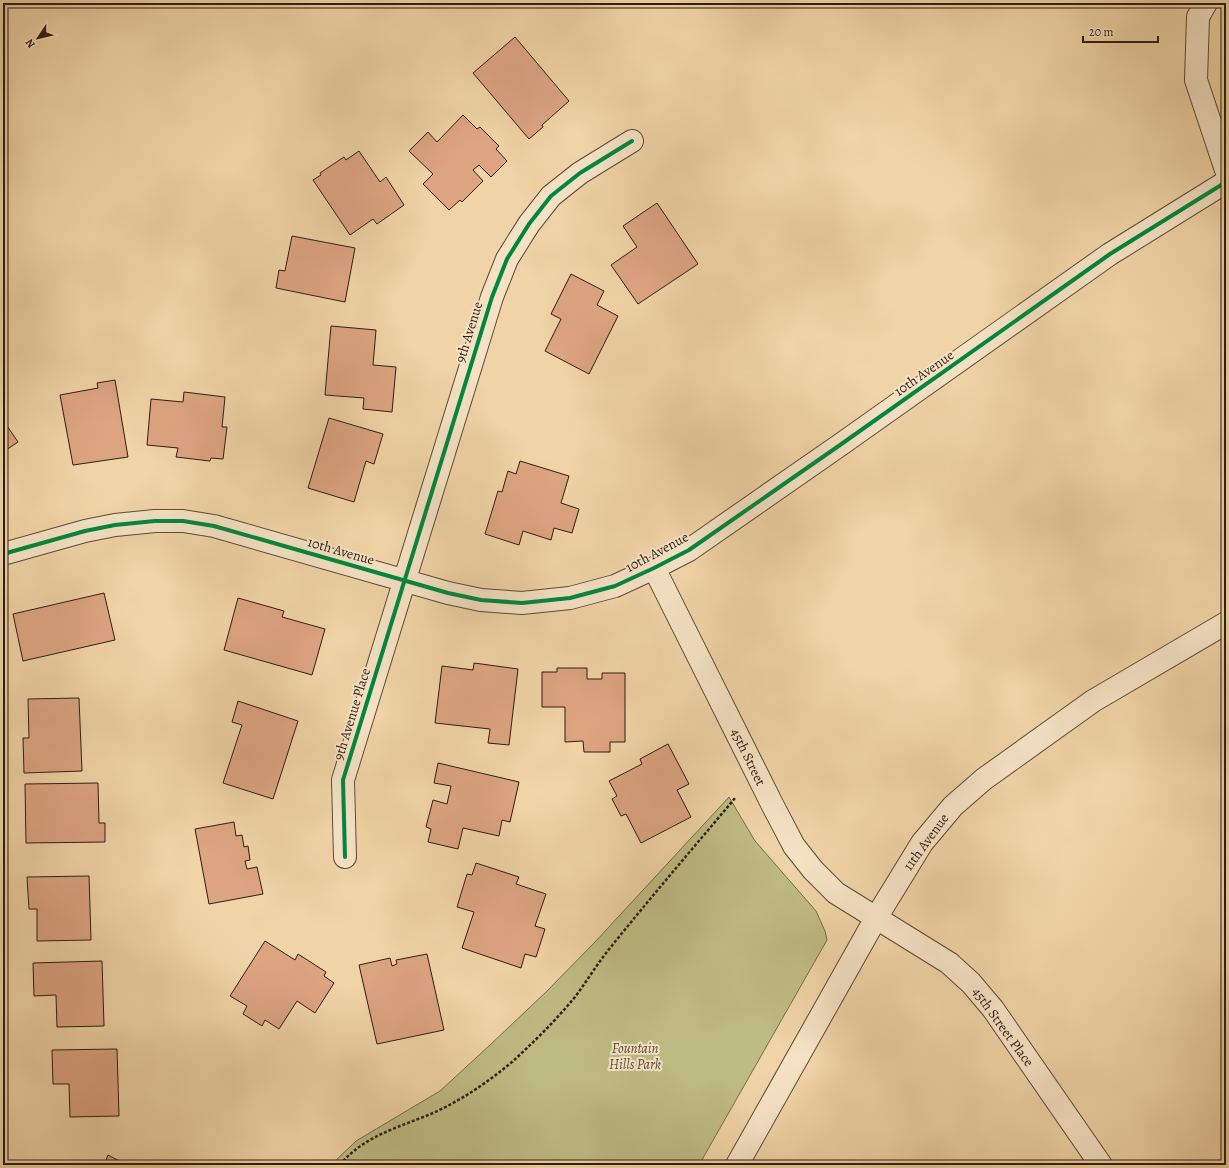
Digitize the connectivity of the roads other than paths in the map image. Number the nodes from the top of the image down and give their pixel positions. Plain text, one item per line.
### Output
1 (1206, 3) edge
2 (632, 141) dead end
3 (1226, 170) edge
4 (1226, 182) edge
5 (3, 554) edge
6 (654, 568) junction
7 (404, 581) junction
8 (1226, 623) edge
9 (345, 857) dead end
10 (876, 918) junction
11 (737, 1165) edge
12 (1102, 1165) edge

1 - 3 street
2 - 7 street, 9th Avenue
4 - 6 street, 10th Avenue
5 - 7 street, 10th Avenue
6 - 7 street, 10th Avenue
6 - 10 street, 45th Street
7 - 9 street, 9th Avenue Place
8 - 10 street, 11th Avenue
10 - 11 street, 11th Avenue
10 - 12 street, 45th Street Place

